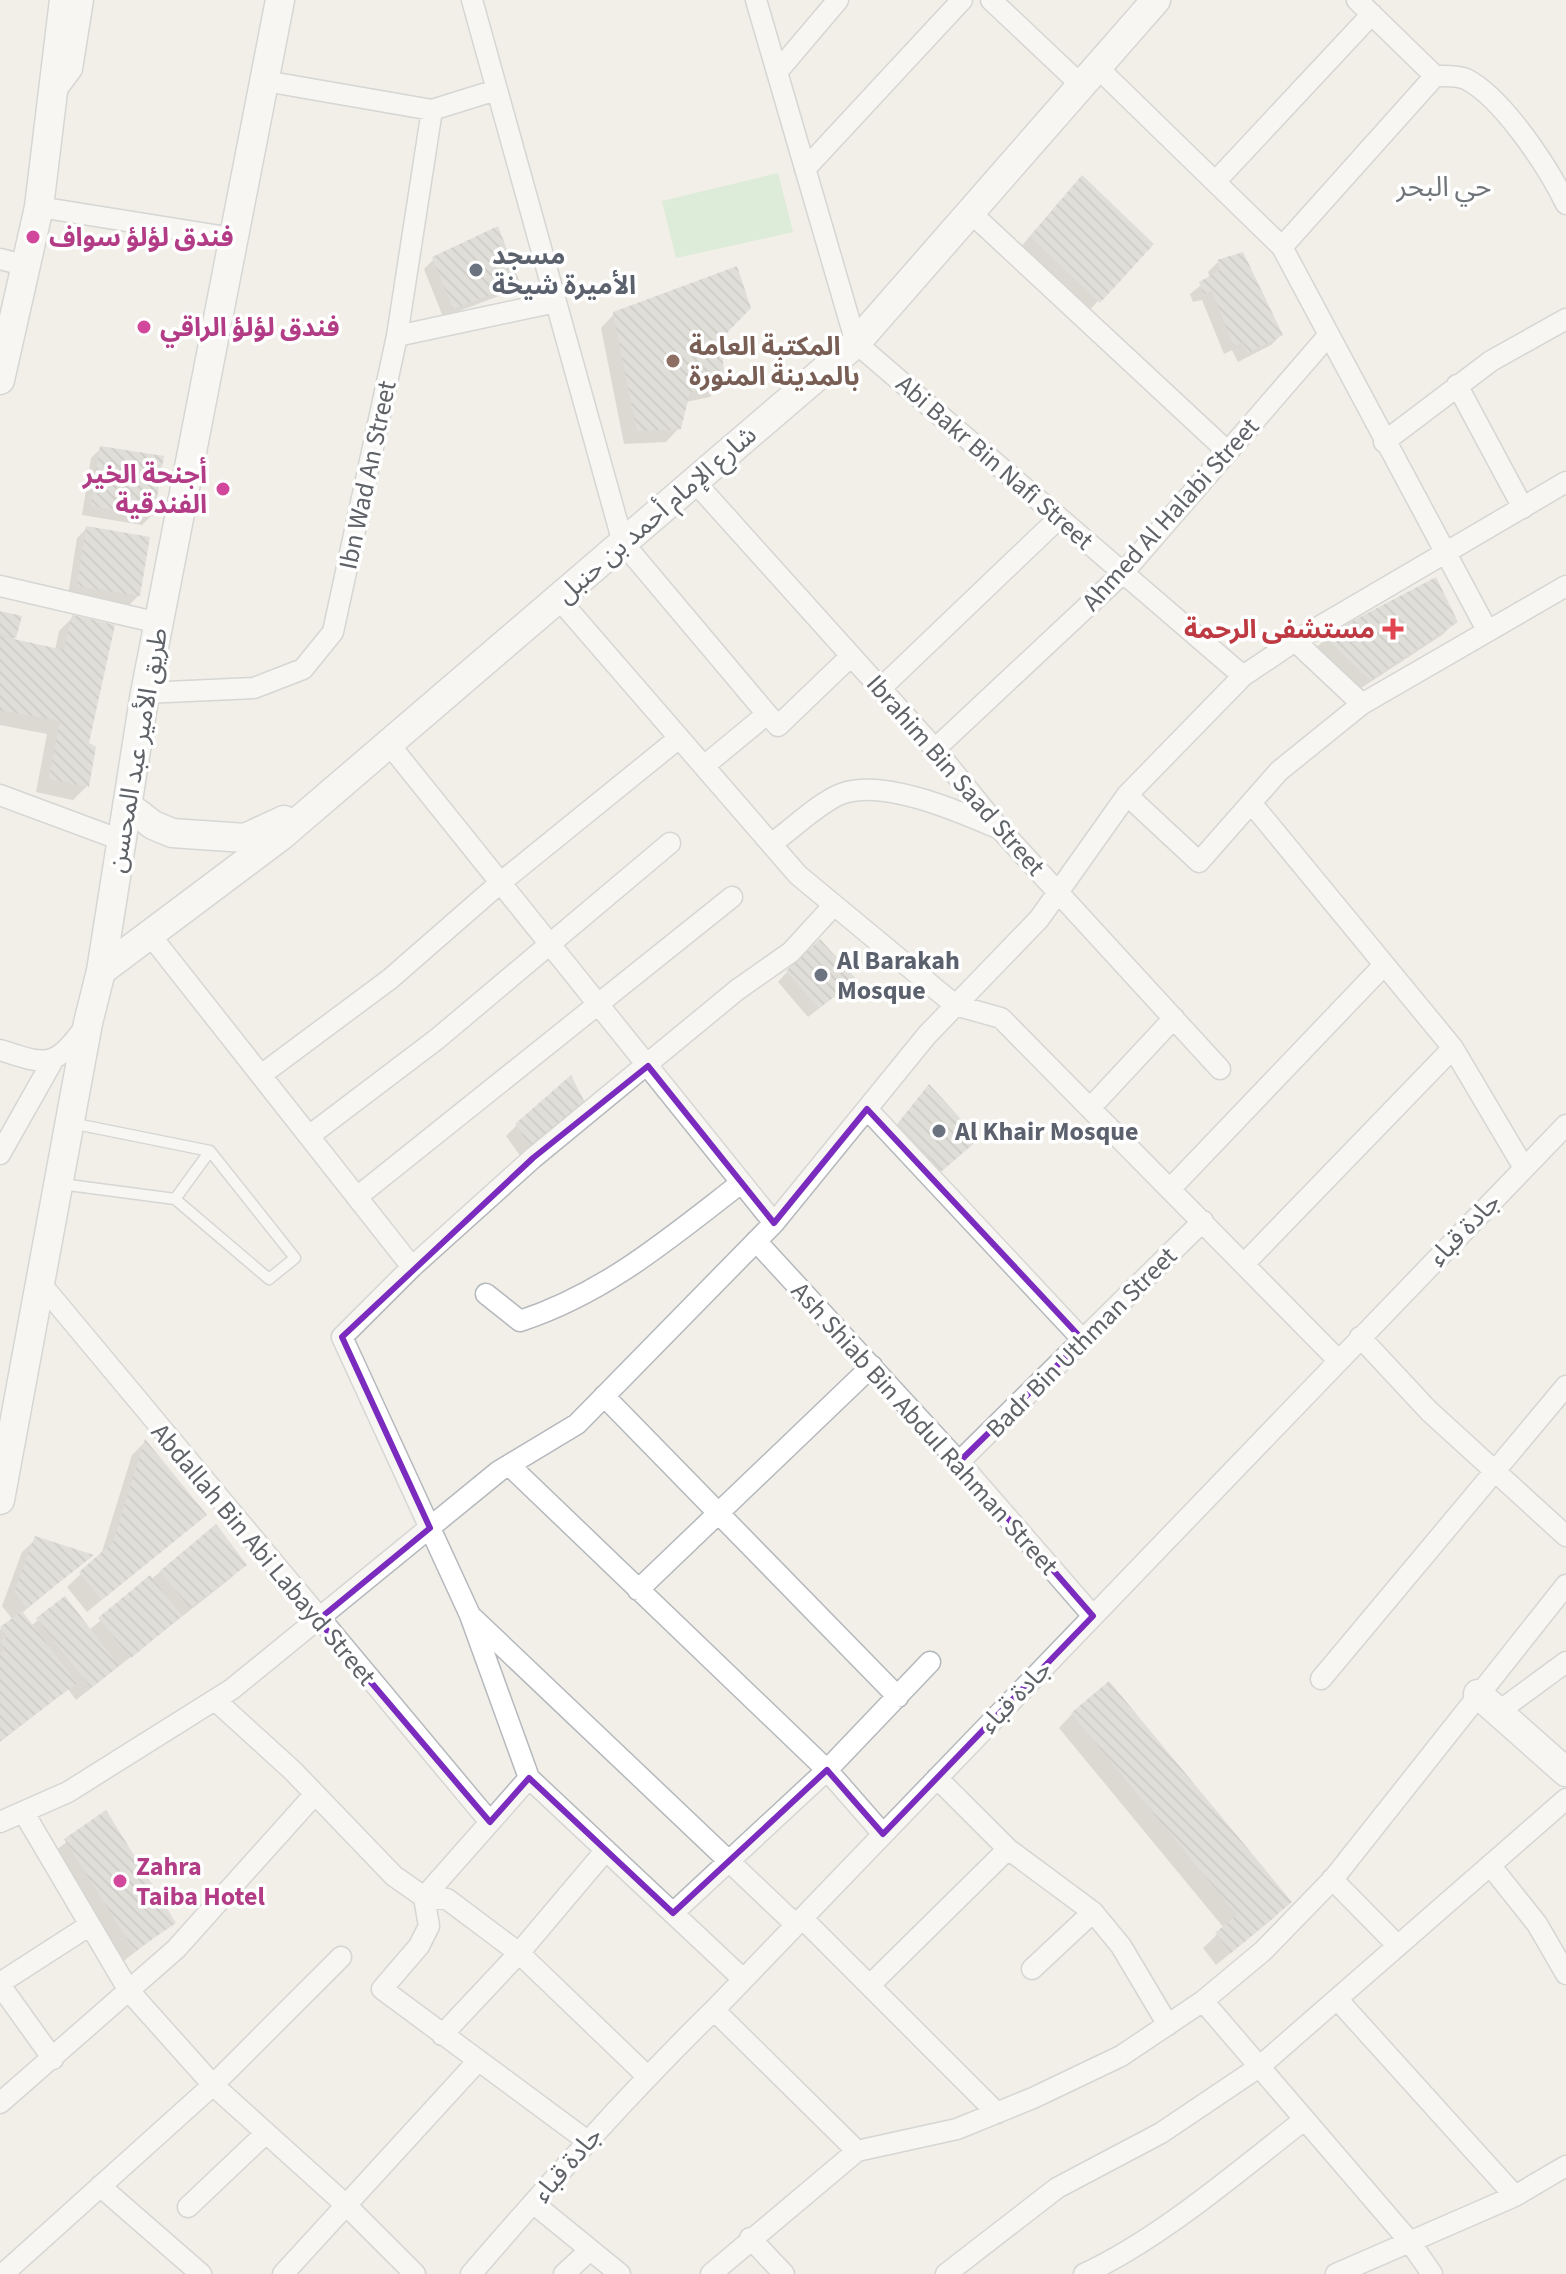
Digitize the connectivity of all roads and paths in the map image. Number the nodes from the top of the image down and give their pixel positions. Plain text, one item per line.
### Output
1 (64, 0) edge
2 (83, 0) edge
3 (280, 0) edge
4 (472, 0) edge
5 (756, 0) edge
6 (838, 0) edge
7 (962, 0) edge
8 (991, 0) edge
9 (1156, 0) edge
10 (1364, 7) edge
11 (777, 72) junction
12 (1089, 76) junction
13 (1435, 76) junction
14 (265, 81) junction
15 (496, 90) junction
16 (53, 95) junction
17 (432, 110) junction
18 (805, 169) junction
19 (1215, 182) junction
20 (1566, 204) edge
21 (39, 207) junction
22 (970, 212) junction
23 (233, 238) junction
24 (1282, 247) junction
25 (13, 263) edge
26 (556, 302) junction
27 (1566, 319) edge
28 (397, 336) junction
29 (1327, 337) junction
30 (856, 343) junction
31 (0, 380) edge
32 (1457, 385) junction
33 (1384, 442) junction
34 (1228, 452) junction
35 (694, 481) junction
36 (1566, 482) edge
37 (1523, 508) junction
38 (1059, 518) junction
39 (623, 543) junction
40 (1446, 555) junction
41 (1123, 573) junction
42 (0, 586) edge
43 (1566, 586) edge
44 (558, 598) junction
45 (159, 623) junction
46 (1487, 630) junction
47 (1295, 641) junction
48 (851, 656) junction
49 (1243, 676) junction
50 (880, 689) junction
51 (145, 693) junction
52 (1362, 704) junction
53 (767, 714) junction
54 (679, 738) junction
55 (389, 744) junction
56 (935, 749) junction
57 (704, 766) junction
58 (0, 795) edge
59 (1127, 795) junction
60 (1252, 804) junction
61 (127, 805) junction
62 (317, 805) junction
63 (999, 828) junction
64 (121, 840) junction
65 (670, 843) dead end
66 (771, 844) junction
67 (500, 883) junction
68 (1058, 890) junction
69 (732, 897) dead end
70 (834, 905) junction
71 (151, 936) junction
72 (549, 943) junction
73 (1384, 965) junction
74 (101, 971) junction
75 (955, 1005) junction
76 (599, 1006) junction
77 (1174, 1018) junction
78 (88, 1023) junction
79 (1453, 1048) junction
80 (0, 1050) edge
81 (52, 1062) junction
82 (648, 1066) junction
83 (1220, 1069) dead end
84 (261, 1075) junction
85 (1092, 1106) junction
86 (867, 1109) junction
87 (71, 1123) junction
88 (1566, 1125) edge
89 (309, 1136) junction
90 (210, 1151) junction
91 (0, 1154) edge
92 (1524, 1168) junction
93 (59, 1183) junction
94 (741, 1183) junction
95 (1171, 1188) junction
96 (357, 1197) junction
97 (175, 1199) junction
98 (1203, 1221) junction
99 (774, 1223) junction
100 (756, 1241) junction
101 (1245, 1263) junction
102 (412, 1267) junction
103 (41, 1284) junction
104 (486, 1294) dead end
105 (1360, 1337) junction
106 (1083, 1340) junction
107 (1338, 1360) junction
108 (872, 1366) junction
109 (1566, 1386) edge
110 (604, 1396) junction
111 (959, 1462) junction
112 (509, 1465) junction
113 (1495, 1474) junction
114 (0, 1500) edge
115 (716, 1514) junction
116 (430, 1528) junction
117 (1566, 1536) edge
118 (1566, 1585) edge
119 (638, 1590) junction
120 (470, 1615) junction
121 (1093, 1616) junction
122 (318, 1620) junction
123 (930, 1662) dead end
124 (1566, 1662) edge
125 (1321, 1679) dead end
126 (898, 1697) junction
127 (215, 1700) junction
128 (1488, 1703) junction
129 (827, 1770) junction
130 (1566, 1772) edge
131 (529, 1778) junction
132 (937, 1778) junction
133 (315, 1794) junction
134 (1566, 1799) edge
135 (24, 1813) junction
136 (0, 1822) edge
137 (490, 1822) junction
138 (883, 1834) junction
139 (1008, 1849) junction
140 (606, 1850) junction
141 (730, 1862) junction
142 (1490, 1865) junction
143 (1332, 1879) junction
144 (424, 1897) junction
145 (1093, 1912) junction
146 (673, 1913) junction
147 (798, 1921) junction
148 (90, 1925) junction
149 (1398, 1946) junction
150 (519, 1953) junction
151 (341, 1957) dead end
152 (1032, 1969) dead end
153 (1566, 1974) edge
154 (743, 1979) junction
155 (0, 1984) edge
156 (870, 1985) junction
157 (129, 1991) junction
158 (1337, 1999) junction
159 (1203, 2001) junction
160 (714, 2010) junction
161 (1168, 2025) junction
162 (442, 2035) junction
163 (53, 2059) junction
164 (477, 2062) junction
165 (1259, 2067) junction
166 (647, 2076) junction
167 (213, 2085) junction
168 (0, 2103) edge
169 (997, 2113) junction
170 (1304, 2120) junction
171 (266, 2133) junction
172 (586, 2140) junction
173 (857, 2151) junction
174 (1566, 2166) edge
175 (100, 2186) junction
176 (1515, 2196) junction
177 (533, 2203) junction
178 (346, 2205) junction
179 (188, 2207) dead end
180 (750, 2238) junction
181 (1410, 2242) junction
182 (590, 2250) junction
183 (3, 2274) edge
184 (201, 2274) edge
185 (283, 2274) edge
186 (415, 2274) edge
187 (471, 2274) edge
188 (564, 2274) edge
189 (620, 2274) edge
190 (711, 2274) edge
191 (784, 2274) edge
192 (946, 2274) edge
193 (1084, 2274) edge
194 (1336, 2274) edge
195 (1432, 2274) edge

1 - 16 main road
2 - 16 street
3 - 14 main road, طريق الأمير عبد المحسن
4 - 15 street
5 - 11 street
6 - 11 street
7 - 18 street
8 - 12 street
9 - 12 main road, شارع الإمام أحمد بن حنبل
10 - 13 street
10 - 19 street
11 - 18 street
12 - 19 street
12 - 22 main road, شارع الإمام أحمد بن حنبل
13 - 20 street
13 - 24 street
14 - 17 street
14 - 23 main road, طريق الأمير عبد المحسن
15 - 17 street
15 - 26 street
16 - 21 main road
17 - 28 street, Ibn Wad An Street
18 - 30 street
19 - 24 street
21 - 23 street
21 - 25 main road
22 - 30 main road, شارع الإمام أحمد بن حنبل
22 - 34 street
23 - 45 main road, طريق الأمير عبد المحسن
24 - 29 street
25 - 31 main road
26 - 28 street
26 - 39 street
27 - 32 street
28 - 51 street, Ibn Wad An Street
29 - 33 street
29 - 34 street, Ahmed Al Halabi Street
30 - 35 main road, شارع الإمام أحمد بن حنبل
30 - 38 street, Abi Bakr Bin Nafi Street
32 - 33 street
32 - 37 street
33 - 40 street
34 - 41 street, Ahmed Al Halabi Street
35 - 39 main road, شارع الإمام أحمد بن حنبل
35 - 48 street, Ibrahim Bin Saad Street
36 - 37 street
37 - 40 street
38 - 41 street, Abi Bakr Bin Nafi Street
38 - 50 street
39 - 44 main road, شارع الإمام أحمد بن حنبل
39 - 53 street
40 - 46 street
40 - 47 street
41 - 49 street, Abi Bakr Bin Nafi Street
41 - 56 street, Ahmed Al Halabi Street
42 - 45 street
43 - 46 street
44 - 54 street
44 - 55 main road, شارع الإمام أحمد بن حنبل
45 - 51 main road, طريق الأمير عبد المحسن
46 - 52 street
47 - 49 street
47 - 52 street
48 - 50 street, Ibrahim Bin Saad Street
48 - 53 street
49 - 59 street
50 - 56 street, Ibrahim Bin Saad Street
51 - 61 main road, طريق الأمير عبد المحسن
52 - 60 street
53 - 57 street
54 - 57 street
54 - 67 street
55 - 62 main road, شارع الإمام أحمد بن حنبل
55 - 67 street
56 - 63 street, Ibrahim Bin Saad Street
57 - 66 street
58 - 64 street
59 - 60 street
59 - 68 street
60 - 73 street
61 - 62 main road
61 - 64 main road, طريق الأمير عبد المحسن
62 - 71 main road, شارع الإمام أحمد بن حنبل
63 - 66 street
63 - 68 street, Ibrahim Bin Saad Street
64 - 74 main road, طريق الأمير عبد المحسن
65 - 72 street
66 - 70 street
67 - 72 street
67 - 84 street
68 - 75 street
68 - 77 street, Ibrahim Bin Saad Street
69 - 76 street
70 - 75 street
70 - 82 street
71 - 74 main road, شارع الإمام أحمد بن حنبل
71 - 84 street
72 - 76 street
72 - 89 street
73 - 79 street
73 - 95 street
74 - 78 main road, طريق الأمير عبد المحسن
75 - 85 street
75 - 86 street
76 - 82 street
76 - 96 street
77 - 83 street, Ibrahim Bin Saad Street
77 - 85 street
78 - 81 street
78 - 87 main road, طريق الأمير عبد المحسن
79 - 92 street
79 - 101 street
80 - 81 street
81 - 91 street
82 - 94 street
82 - 102 street
84 - 89 street
85 - 95 street
86 - 99 street
86 - 106 street
87 - 90 lane
87 - 93 main road, طريق الأمير عبد المحسن
88 - 92 street, جادة قباء
89 - 96 street
90 - 97 lane
90 - 97 lane
92 - 105 street, جادة قباء
93 - 97 lane
93 - 103 main road, طريق الأمير عبد المحسن
94 - 99 street
94 - 104 street
95 - 98 street
96 - 102 street
98 - 101 street
98 - 106 street, Badr Bin Uthman Street
99 - 100 street
100 - 108 street, Ash Shiab Bin Abdul Rahman Street
100 - 110 street
101 - 107 street
102 - 116 street
103 - 114 main road, طريق الأمير عبد المحسن
103 - 122 street, Abdallah Bin Abi Labayd Street
105 - 107 street, جادة قباء
105 - 113 street
106 - 111 street, Badr Bin Uthman Street
107 - 121 street, جادة قباء
108 - 111 street, Ash Shiab Bin Abdul Rahman Street
108 - 115 street
109 - 113 street
110 - 112 street
110 - 115 street
111 - 121 street, Ash Shiab Bin Abdul Rahman Street
112 - 116 street
112 - 119 street
113 - 117 street
113 - 125 street
115 - 119 street
115 - 126 street
116 - 120 street
116 - 122 street
118 - 128 street
119 - 129 street
120 - 131 street
120 - 141 street
121 - 132 street, جادة قباء
122 - 127 street
122 - 137 street, Abdallah Bin Abi Labayd Street
123 - 126 street
124 - 128 street
126 - 129 street
127 - 133 street
127 - 135 street
128 - 130 main road
128 - 143 street
129 - 138 street
129 - 141 street
131 - 137 street
131 - 140 street
132 - 138 street, جادة قباء
132 - 139 street
133 - 144 street
133 - 157 street
134 - 142 street
135 - 136 street
135 - 148 street
137 - 144 street
138 - 147 street, جادة قباء
139 - 145 street
139 - 156 street
140 - 146 street
140 - 150 street
141 - 146 street
141 - 147 street
142 - 149 street
142 - 153 street
143 - 149 street
143 - 159 street
144 - 150 street
144 - 162 street
145 - 152 street
145 - 161 street
146 - 154 street
147 - 154 street, جادة قباء
147 - 156 street
148 - 155 street
148 - 157 street
149 - 158 street
150 - 162 street
150 - 166 street
151 - 167 street
154 - 160 street, جادة قباء
155 - 163 street
156 - 169 street
157 - 163 street
157 - 167 street
158 - 165 street
158 - 176 street
159 - 161 street
159 - 165 street
160 - 166 street, جادة قباء
160 - 173 street
161 - 169 street
162 - 164 street
163 - 168 street
164 - 172 street
164 - 178 street
165 - 170 street
165 - 192 street
166 - 172 street, جادة قباء
167 - 171 street
167 - 175 street
169 - 173 street
170 - 181 street
170 - 193 street
171 - 178 street
171 - 179 street
172 - 177 street, جادة قباء
173 - 180 street
174 - 176 street
175 - 183 street
175 - 184 street
176 - 181 street
177 - 182 street
177 - 187 street, جادة قباء
178 - 185 street
178 - 186 street
180 - 190 street
180 - 191 street
181 - 194 street
181 - 195 street
182 - 188 street
182 - 189 street

